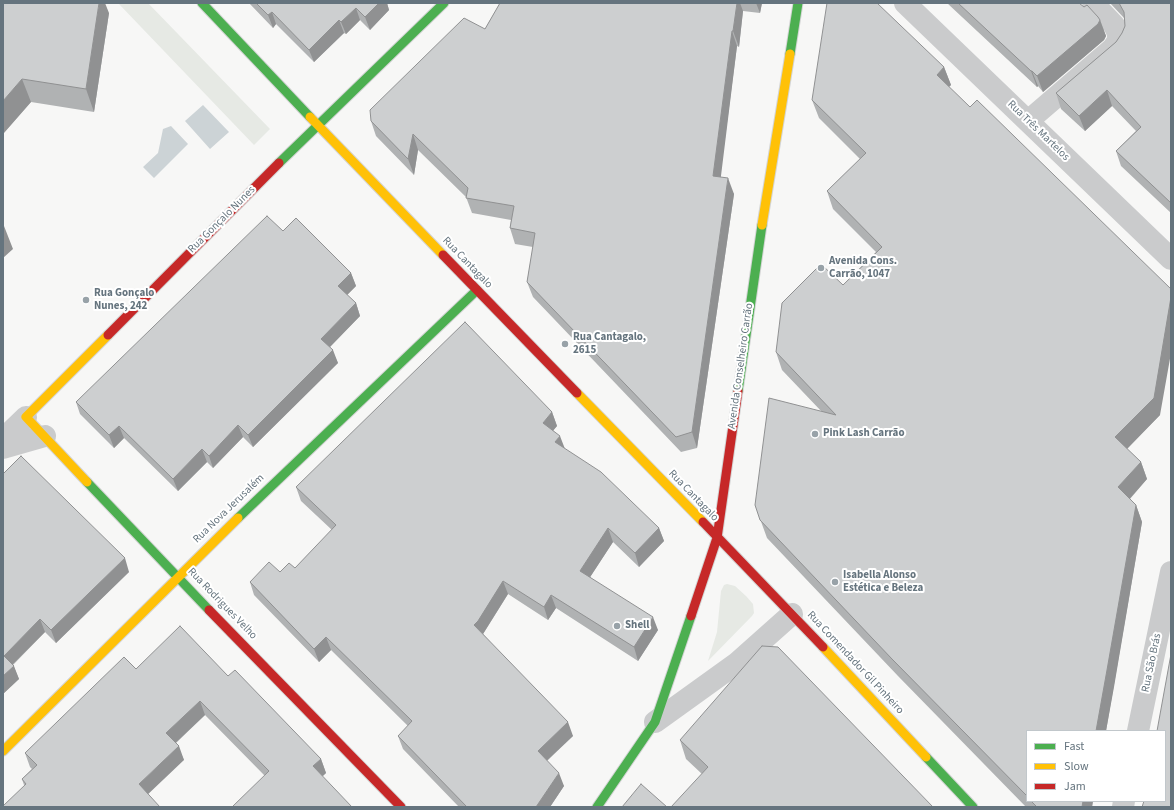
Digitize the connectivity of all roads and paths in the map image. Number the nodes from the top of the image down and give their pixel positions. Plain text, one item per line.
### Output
1 (202, 3) edge
2 (444, 3) edge
3 (798, 3) edge
4 (905, 3) edge
5 (1093, 3) edge
6 (1028, 121) junction
7 (317, 125) junction
8 (1171, 259) edge
9 (477, 290) junction
10 (26, 417) junction
11 (45, 436) junction
12 (3, 439) edge
13 (3, 448) edge
14 (717, 538) junction
15 (1171, 572) edge
16 (177, 576) junction
17 (792, 614) junction
18 (655, 722) junction
19 (1138, 730) edge
20 (3, 751) edge
21 (401, 807) edge
22 (597, 807) edge
23 (973, 807) edge

1 - 7 main road, Rua Cantagalo
2 - 7 main road, Rua Gonçalo Nunes
3 - 14 main road, Avenida Conselheiro Carrão
4 - 6 street, Rua Três Martelos
5 - 6 street
6 - 8 street, Rua Três Martelos
7 - 9 main road, Rua Cantagalo
7 - 10 main road, Rua Gonçalo Nunes
9 - 14 main road, Rua Cantagalo
9 - 16 main road, Rua Nova Jerusalém
10 - 11 main road, Rua Rodrigues Velho
10 - 12 street, Rua Gonçalo Nunes
11 - 13 street
11 - 16 main road, Rua Rodrigues Velho
14 - 17 main road, Rua Comendador Gil Pinheiro
14 - 18 main road, Avenida Conselheiro Carrão
15 - 19 street, Rua São Brás
16 - 20 main road, Rua Nova Jerusalém
16 - 21 main road, Rua Rodrigues Velho
17 - 18 street, Avenida Conselheiro Carrão
17 - 23 main road, Rua Comendador Gil Pinheiro
18 - 22 main road, Avenida Conselheiro Carrão

